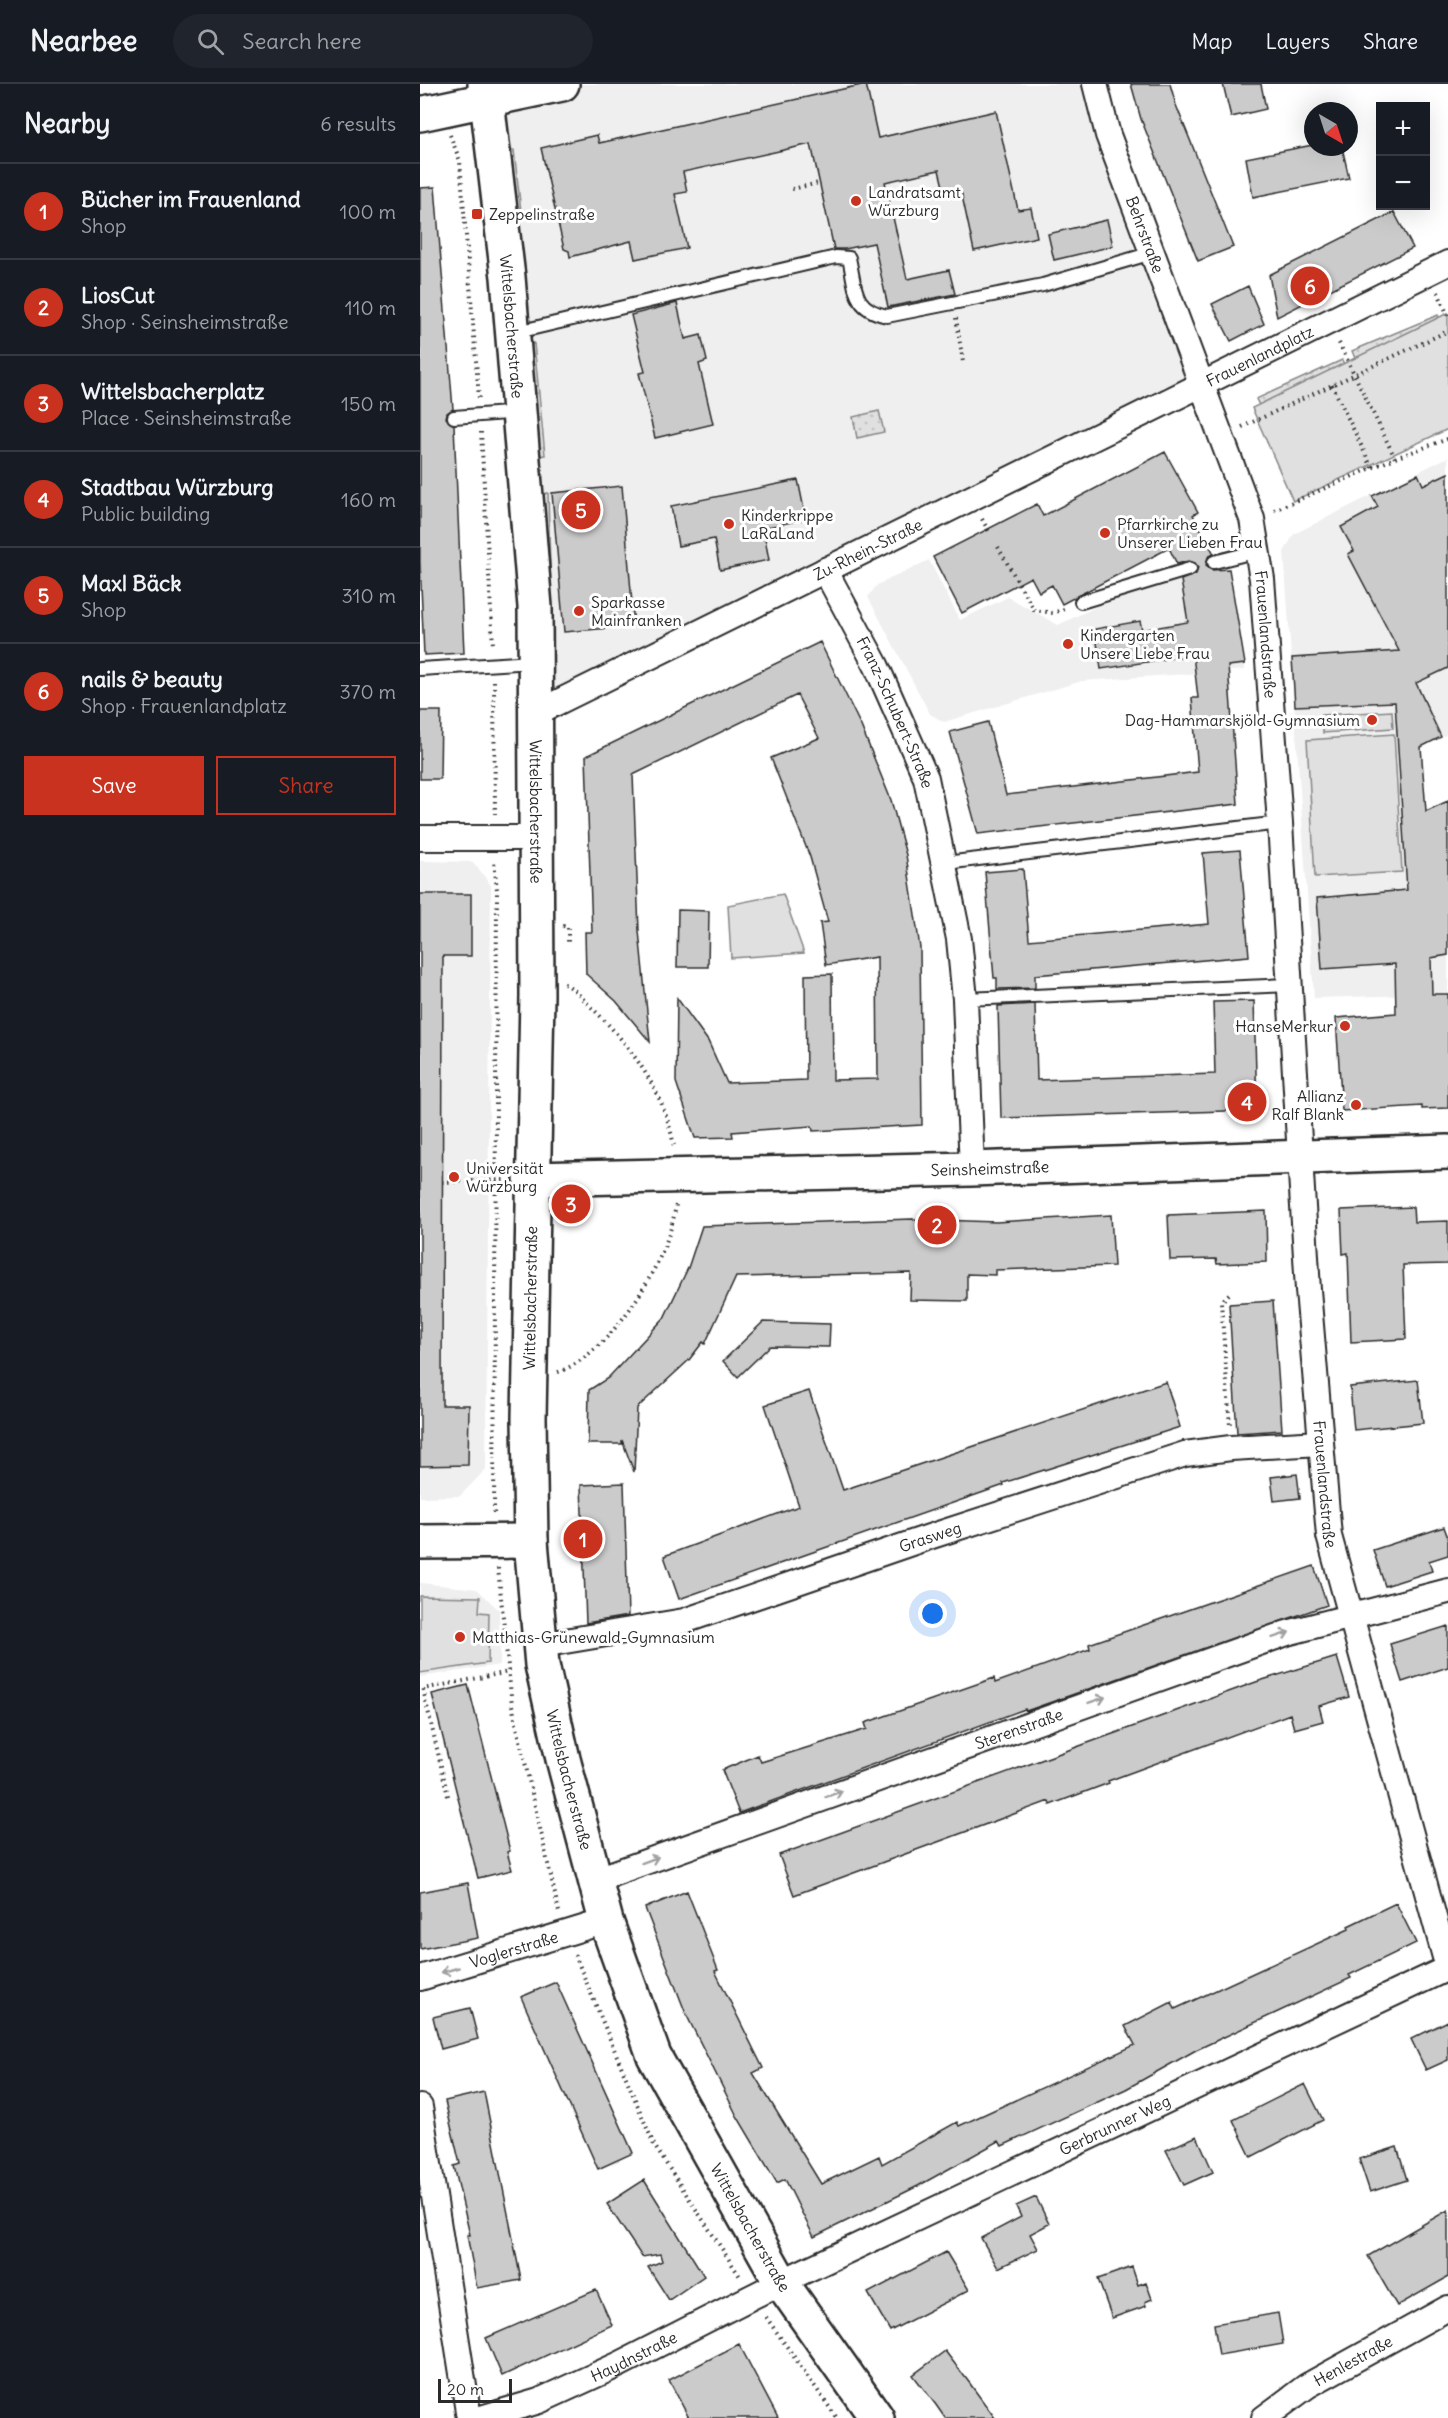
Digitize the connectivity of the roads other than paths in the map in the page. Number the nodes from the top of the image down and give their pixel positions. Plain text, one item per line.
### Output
1 (562, 84) edge
2 (1095, 84) edge
3 (485, 92) edge
4 (434, 121) edge
5 (1152, 253) junction
6 (1448, 262) edge
7 (513, 333) junction
8 (1201, 384) junction
9 (520, 412) junction
10 (454, 417) dead end
11 (1252, 519) joint
12 (1258, 551) junction
13 (1214, 562) dead end
14 (1190, 569) dead end
15 (825, 570) junction
16 (1081, 602) road end
17 (536, 662) junction
18 (420, 669) edge
19 (536, 713) junction
20 (1280, 823) junction
21 (420, 838) edge
22 (535, 838) junction
23 (945, 863) junction
24 (1289, 985) junction
25 (965, 999) junction
26 (1448, 1152) edge
27 (1299, 1158) junction
28 (972, 1169) junction
29 (531, 1179) junction
30 (1321, 1443) junction
31 (531, 1541) junction
32 (420, 1542) edge
33 (1448, 1592) edge
34 (1350, 1617) junction
35 (542, 1655) junction
36 (595, 1880) junction
37 (606, 1921) junction
38 (1448, 1968) edge
39 (420, 1978) edge
40 (420, 2107) edge
41 (781, 2282) junction
42 (1448, 2308) edge
43 (539, 2410) edge
44 (469, 2418) edge
45 (481, 2418) edge
46 (877, 2418) edge
47 (1264, 2418) edge

1 - 3 street
2 - 5 street, Behrstraße
3 - 4 street
3 - 7 street, Wittelsbacherstraße
5 - 7 lane
5 - 8 street, Behrstraße
6 - 8 street, Frauenlandplatz
7 - 9 street, Wittelsbacherstraße
8 - 11 street, Frauenlandplatz
8 - 15 street, Zu-Rhein-Straße
9 - 10 lane
9 - 17 street, Wittelsbacherstraße
11 - 12 street, Frauenlandstraße
12 - 13 lane
12 - 20 street, Frauenlandstraße
14 - 16 lane
15 - 19 street, Zu-Rhein-Straße
15 - 23 street, Franz-Schubert-Straße
17 - 18 lane
17 - 19 street, Wittelsbacherstraße
19 - 22 street, Wittelsbacherstraße
20 - 23 lane
20 - 24 street, Frauenlandstraße
21 - 22 street
22 - 29 street, Wittelsbacherstraße
23 - 25 street, Franz-Schubert-Straße
24 - 25 lane
24 - 27 street, Frauenlandstraße
25 - 28 street, Franz-Schubert-Straße
26 - 27 street, Seinsheimstraße
27 - 28 street, Seinsheimstraße
27 - 30 street, Frauenlandstraße
28 - 29 street, Seinsheimstraße
29 - 31 street, Wittelsbacherstraße
30 - 34 street, Frauenlandstraße
30 - 35 street, Grasweg
31 - 32 street
31 - 35 street, Wittelsbacherstraße
33 - 34 street, Sterenstraße
36 -> 34 street, Sterenstraße
34 - 38 street, Frauenlandstraße
35 - 36 street, Wittelsbacherstraße
36 - 37 street, Wittelsbacherstraße
37 -> 39 street, Voglerstraße
37 - 41 street, Wittelsbacherstraße
38 - 41 street, Gerbrunner Weg
40 - 44 street
41 - 43 street, Haydnstraße
41 - 46 street, Wittelsbacherstraße
42 - 47 street, Henlestraße
43 - 45 street, Haydnstraße

